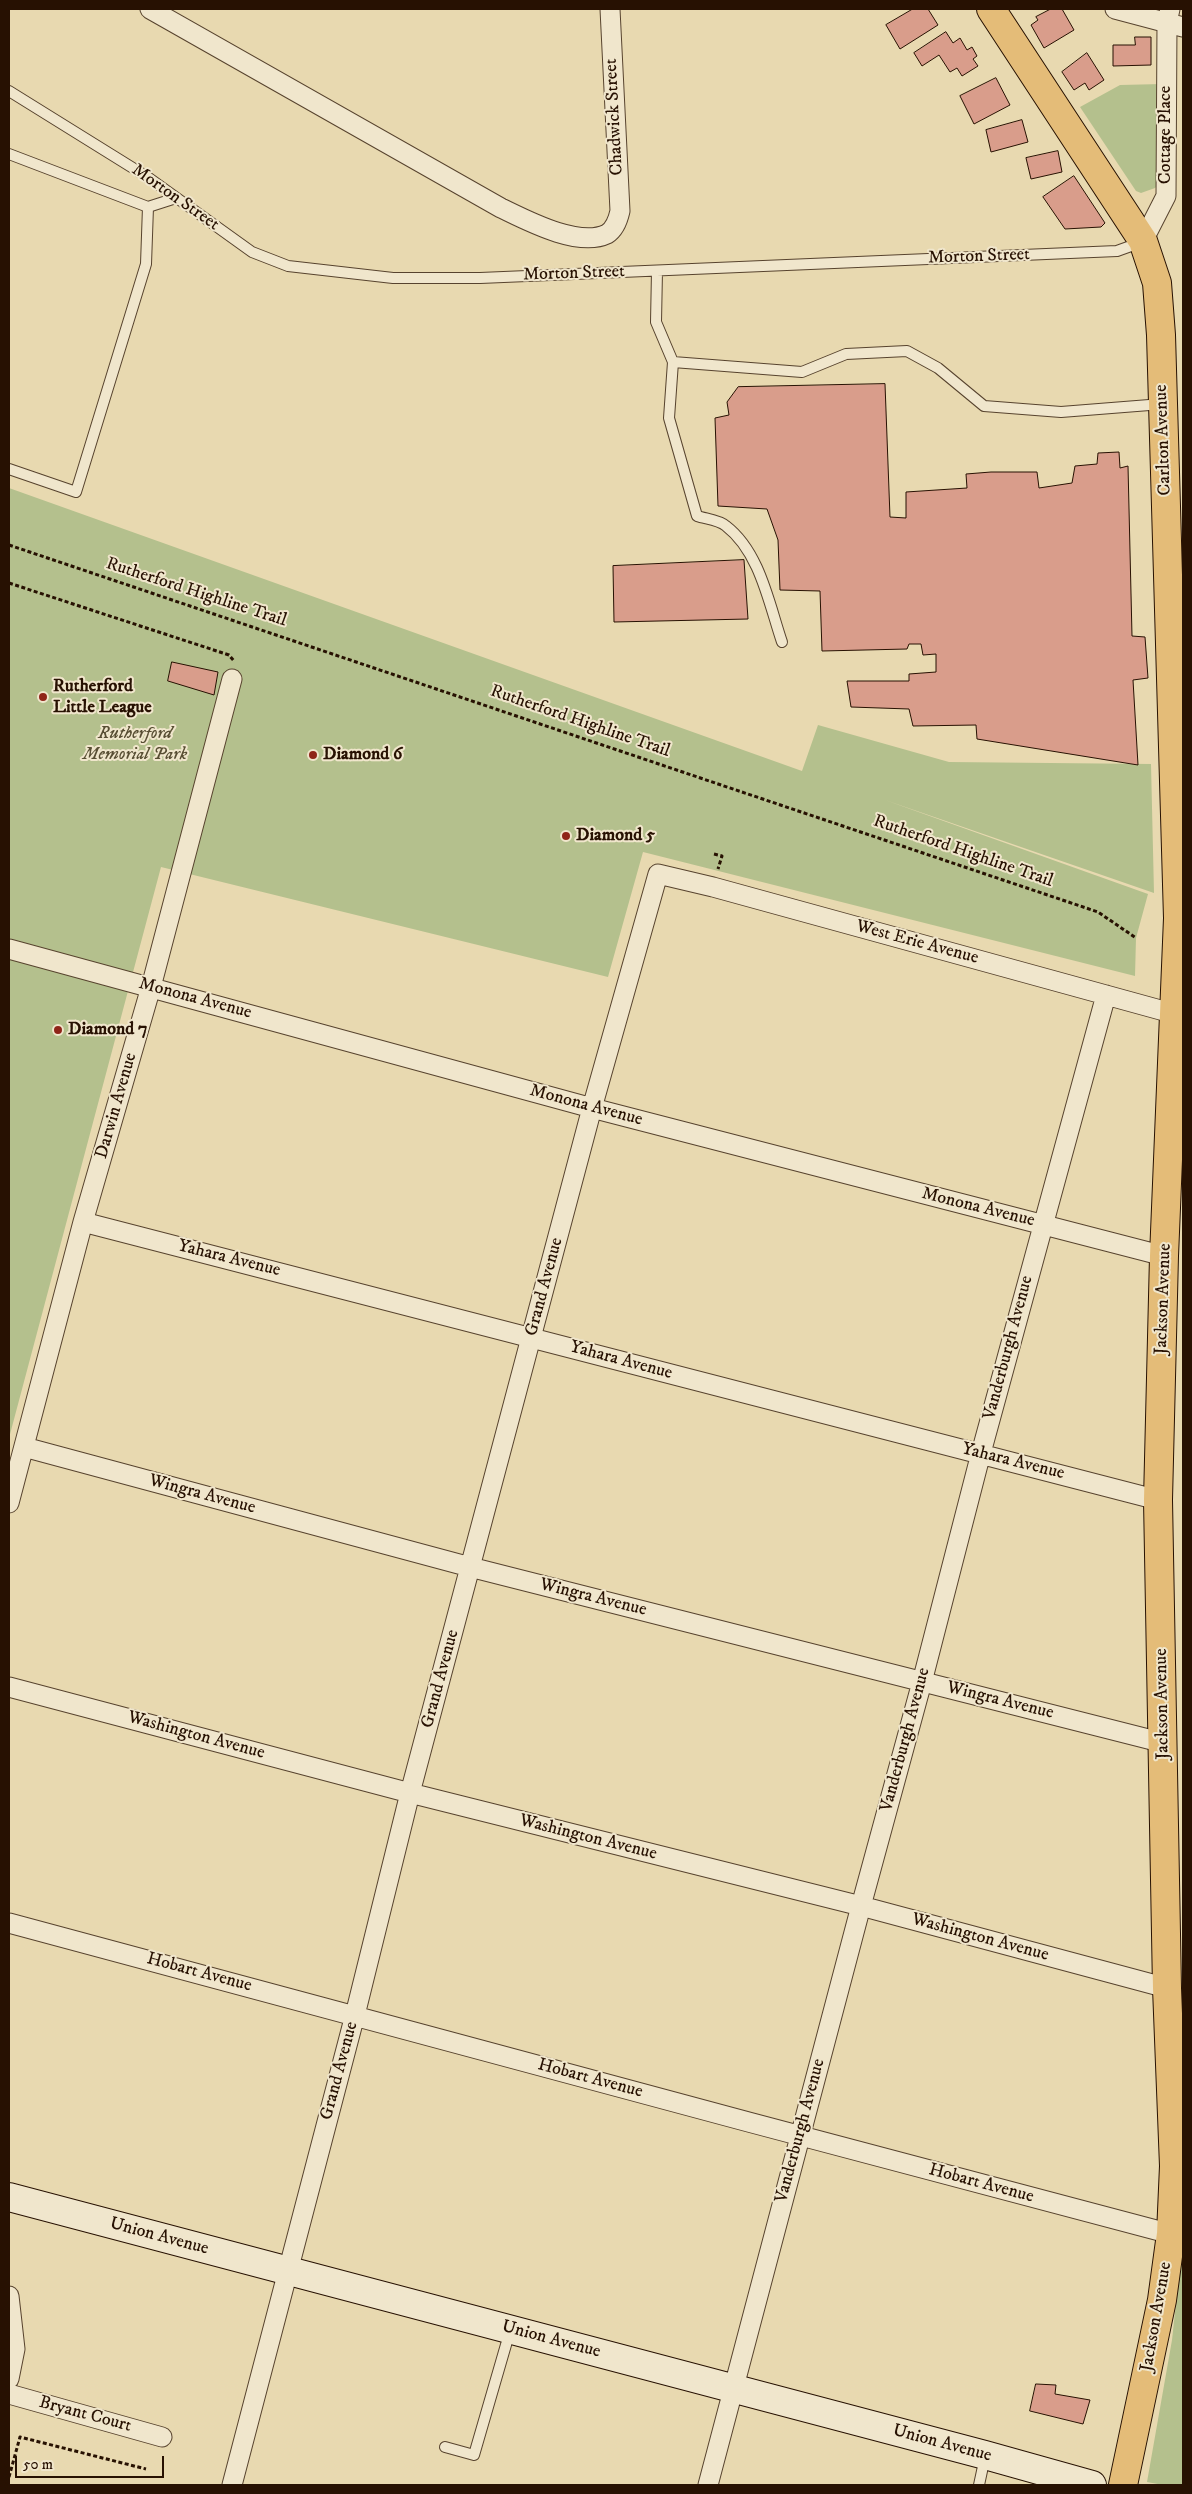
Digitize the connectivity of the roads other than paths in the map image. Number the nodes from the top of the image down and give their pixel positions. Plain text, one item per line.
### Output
1 (150, 9) edge
2 (610, 9) edge
3 (991, 9) edge
4 (1115, 9) edge
5 (1173, 19) edge
6 (9, 92) edge
7 (9, 154) edge
8 (176, 198) junction
9 (148, 207) junction
10 (616, 224) joint
11 (1143, 241) junction
12 (657, 271) junction
13 (673, 362) junction
14 (1163, 404) junction
15 (9, 469) edge
16 (1176, 588) edge
17 (782, 642) dead end
18 (232, 679) road end
19 (658, 874) joint
20 (1178, 918) joint
21 (9, 949) edge
22 (151, 987) junction
23 (1106, 994) junction
24 (1175, 1014) junction
25 (592, 1108) junction
26 (83, 1222) junction
27 (1043, 1225) junction
28 (1164, 1256) junction
29 (531, 1337) junction
30 (24, 1447) junction
31 (981, 1454) junction
32 (1158, 1500) junction
33 (9, 1503) edge
34 (470, 1567) junction
35 (922, 1682) junction
36 (9, 1687) edge
37 (1164, 1742) junction
38 (410, 1794) junction
39 (861, 1906) junction
40 (9, 1923) edge
41 (1167, 1988) junction
42 (355, 2015) junction
43 (1176, 2070) edge
44 (800, 2137) junction
45 (9, 2197) edge
46 (1171, 2234) junction
47 (288, 2270) junction
48 (9, 2296) edge
49 (510, 2330) junction
50 (9, 2379) edge
51 (733, 2389) junction
52 (9, 2394) edge
53 (162, 2436) dead end
54 (445, 2447) dead end
55 (985, 2454) junction
56 (232, 2485) edge
57 (708, 2485) edge
58 (979, 2485) edge
59 (1092, 2485) edge
60 (1123, 2485) edge

1 - 10 street, Morton Street
2 - 10 street, Chadwick Street
3 - 11 main road, Carlton Avenue
4 - 5 street
5 - 11 street, Cottage Place
6 - 8 lane, Morton Street
7 - 9 lane
8 - 9 lane
8 - 12 lane, Morton Street
9 - 15 lane
11 - 12 lane, Morton Street
11 - 14 main road, Carlton Avenue
12 - 13 lane
13 - 14 lane
13 - 17 lane
14 - 16 main road, Carlton Avenue
16 - 20 main road, Carlton Avenue
18 - 22 street, Darwin Avenue
19 - 23 street, West Erie Avenue
19 - 25 street, Grand Avenue
20 - 24 main road, Jackson Avenue
21 - 22 street, Monona Avenue
22 - 25 street, Monona Avenue
22 - 26 street, Darwin Avenue
23 - 24 street, West Erie Avenue
23 - 27 street, Vanderburgh Avenue
24 - 28 main road, Jackson Avenue
25 - 27 street, Monona Avenue
25 - 29 street, Grand Avenue
26 - 29 street, Yahara Avenue
26 - 30 street, Darwin Avenue
27 - 28 street, Monona Avenue
27 - 31 street, Vanderburgh Avenue
28 - 32 main road, Jackson Avenue
29 - 31 street, Yahara Avenue
29 - 34 street, Grand Avenue
30 - 33 street, Darwin Avenue
30 - 34 street, Wingra Avenue
31 - 32 street, Yahara Avenue
31 - 35 street, Vanderburgh Avenue
32 - 37 main road, Jackson Avenue
34 - 35 street, Wingra Avenue
34 - 38 street, Grand Avenue
35 - 37 street, Wingra Avenue
35 - 39 street, Vanderburgh Avenue
36 - 38 street, Washington Avenue
37 - 41 main road, Jackson Avenue
38 - 39 street, Washington Avenue
38 - 42 street, Grand Avenue
39 - 41 street, Washington Avenue
39 - 44 street, Vanderburgh Avenue
40 - 42 street, Hobart Avenue
41 - 43 main road, Jackson Avenue
42 - 44 street, Hobart Avenue
42 - 47 street, Grand Avenue
43 - 46 main road, Jackson Avenue
44 - 46 street, Hobart Avenue
44 - 51 street, Vanderburgh Avenue
45 - 47 main road, Union Avenue
46 - 60 main road, Jackson Avenue
47 - 49 main road, Union Avenue
47 - 56 street, Grand Avenue
48 - 50 street
49 - 51 main road, Union Avenue
49 - 54 lane
51 - 55 main road, Union Avenue
51 - 57 street, Vanderburgh Avenue
52 - 53 street, Bryant Court
55 - 58 lane
55 - 59 main road, Union Avenue

